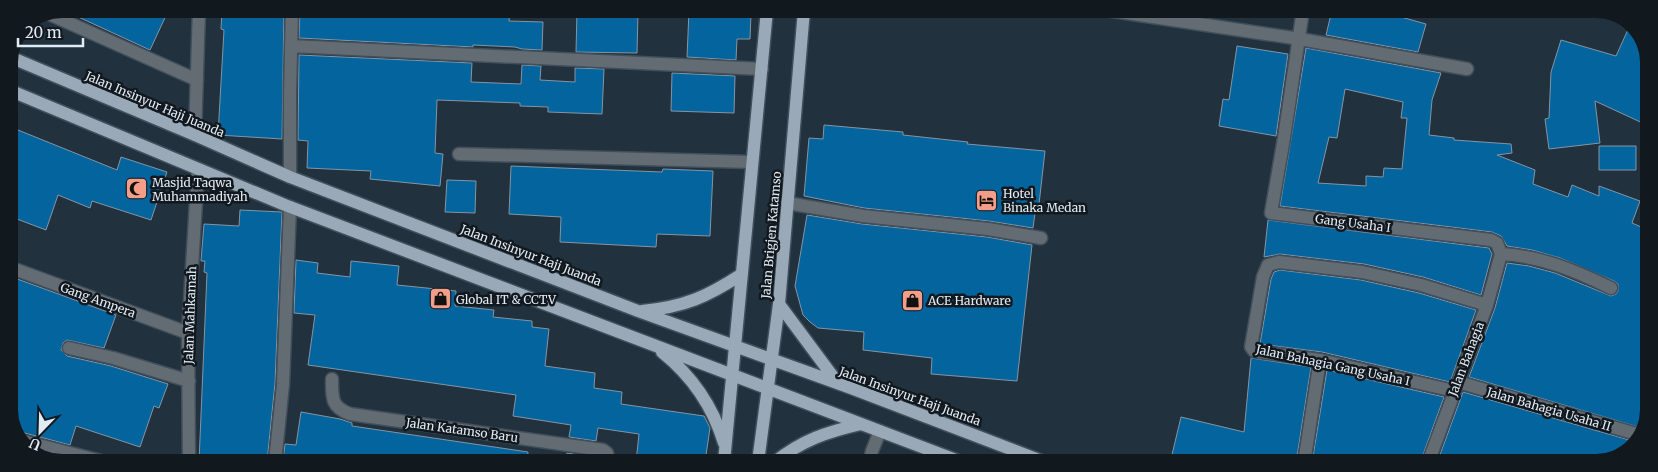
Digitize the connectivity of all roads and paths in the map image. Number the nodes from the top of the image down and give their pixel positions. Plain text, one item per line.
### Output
1 (58, 18) edge
2 (199, 18) edge
3 (292, 18) edge
4 (766, 18) edge
5 (803, 18) edge
6 (1160, 18) edge
7 (1302, 18) edge
8 (1300, 39) junction
9 (291, 46) junction
10 (18, 61) edge
11 (762, 69) junction
12 (1466, 69) dead end
13 (196, 80) junction
14 (18, 94) edge
15 (195, 135) junction
16 (460, 154) dead end
17 (752, 162) junction
18 (198, 169) junction
19 (290, 177) junction
20 (787, 203) junction
21 (290, 207) junction
22 (1041, 238) dead end
23 (1501, 254) junction
24 (18, 270) edge
25 (742, 274) junction
26 (1612, 288) dead end
27 (779, 304) junction
28 (1487, 305) junction
29 (638, 311) junction
30 (188, 333) junction
31 (654, 345) junction
32 (735, 346) junction
33 (69, 348) dead end
34 (772, 359) junction
35 (1320, 360) junction
36 (733, 374) junction
37 (332, 379) dead end
38 (189, 381) junction
39 (837, 383) junction
40 (768, 387) junction
41 (1456, 387) junction
42 (861, 424) junction
43 (880, 431) junction
44 (1634, 433) edge
45 (31, 443) edge
46 (726, 448) junction
47 (74, 454) edge
48 (188, 454) edge
49 (276, 454) edge
50 (607, 454) edge
51 (725, 454) edge
52 (759, 454) edge
53 (785, 454) edge
54 (871, 454) edge
55 (942, 454) edge
56 (1023, 454) edge
57 (1305, 454) edge
58 (1431, 454) edge

1 - 13 street
2 - 13 street
3 - 9 street
4 - 11 main road, Jalan Brigjen Katamso
5 - 20 main road, Jalan Brigjen Katamso
6 - 8 street
7 - 8 street
8 - 12 street
8 - 23 street, Gang Usaha I
9 - 11 street
9 - 19 street
10 - 15 main road, Jalan Insinyur Haji Juanda
11 - 17 main road, Jalan Brigjen Katamso
13 - 15 street
14 - 18 main road
15 - 19 main road, Jalan Insinyur Haji Juanda
16 - 17 street
17 - 25 main road, Jalan Brigjen Katamso
18 - 21 main road
18 - 30 street, Jalan Mahkamah
19 - 29 main road, Jalan Insinyur Haji Juanda
20 - 22 street
20 - 27 main road, Jalan Brigjen Katamso
21 - 31 main road
21 - 49 street
23 - 26 street
23 - 28 street, Jalan Bahagia
24 - 30 street, Gang Ampera
25 - 29 main road
25 - 32 main road, Jalan Brigjen Katamso
27 - 34 main road, Jalan Brigjen Katamso
27 - 39 main road
28 - 35 street, Jalan Bahagia Gang Usaha I
28 - 41 street, Jalan Bahagia
29 - 32 main road, Jalan Insinyur Haji Juanda
30 - 38 street, Jalan Mahkamah
31 - 36 main road
31 - 46 main road
32 - 34 main road, Jalan Insinyur Haji Juanda
32 - 36 main road, Jalan Brigjen Katamso
33 - 38 street
34 - 39 main road, Jalan Insinyur Haji Juanda
34 - 40 main road, Jalan Brigjen Katamso
35 - 41 street, Jalan Bahagia Gang Usaha I
35 - 57 street
36 - 40 main road
36 - 46 main road, Jalan Brigjen Katamso
37 - 50 street, Jalan Katamso Baru
38 - 48 street, Jalan Mahkamah
39 - 56 main road, Jalan Insinyur Haji Juanda
40 - 42 main road
40 - 52 main road, Jalan Brigjen Katamso
41 - 44 street, Jalan Bahagia Usaha II
41 - 58 street, Jalan Bahagia
42 - 43 main road
42 - 53 main road
43 - 54 street
43 - 55 main road
45 - 47 street
46 - 51 main road, Jalan Brigjen Katamso

